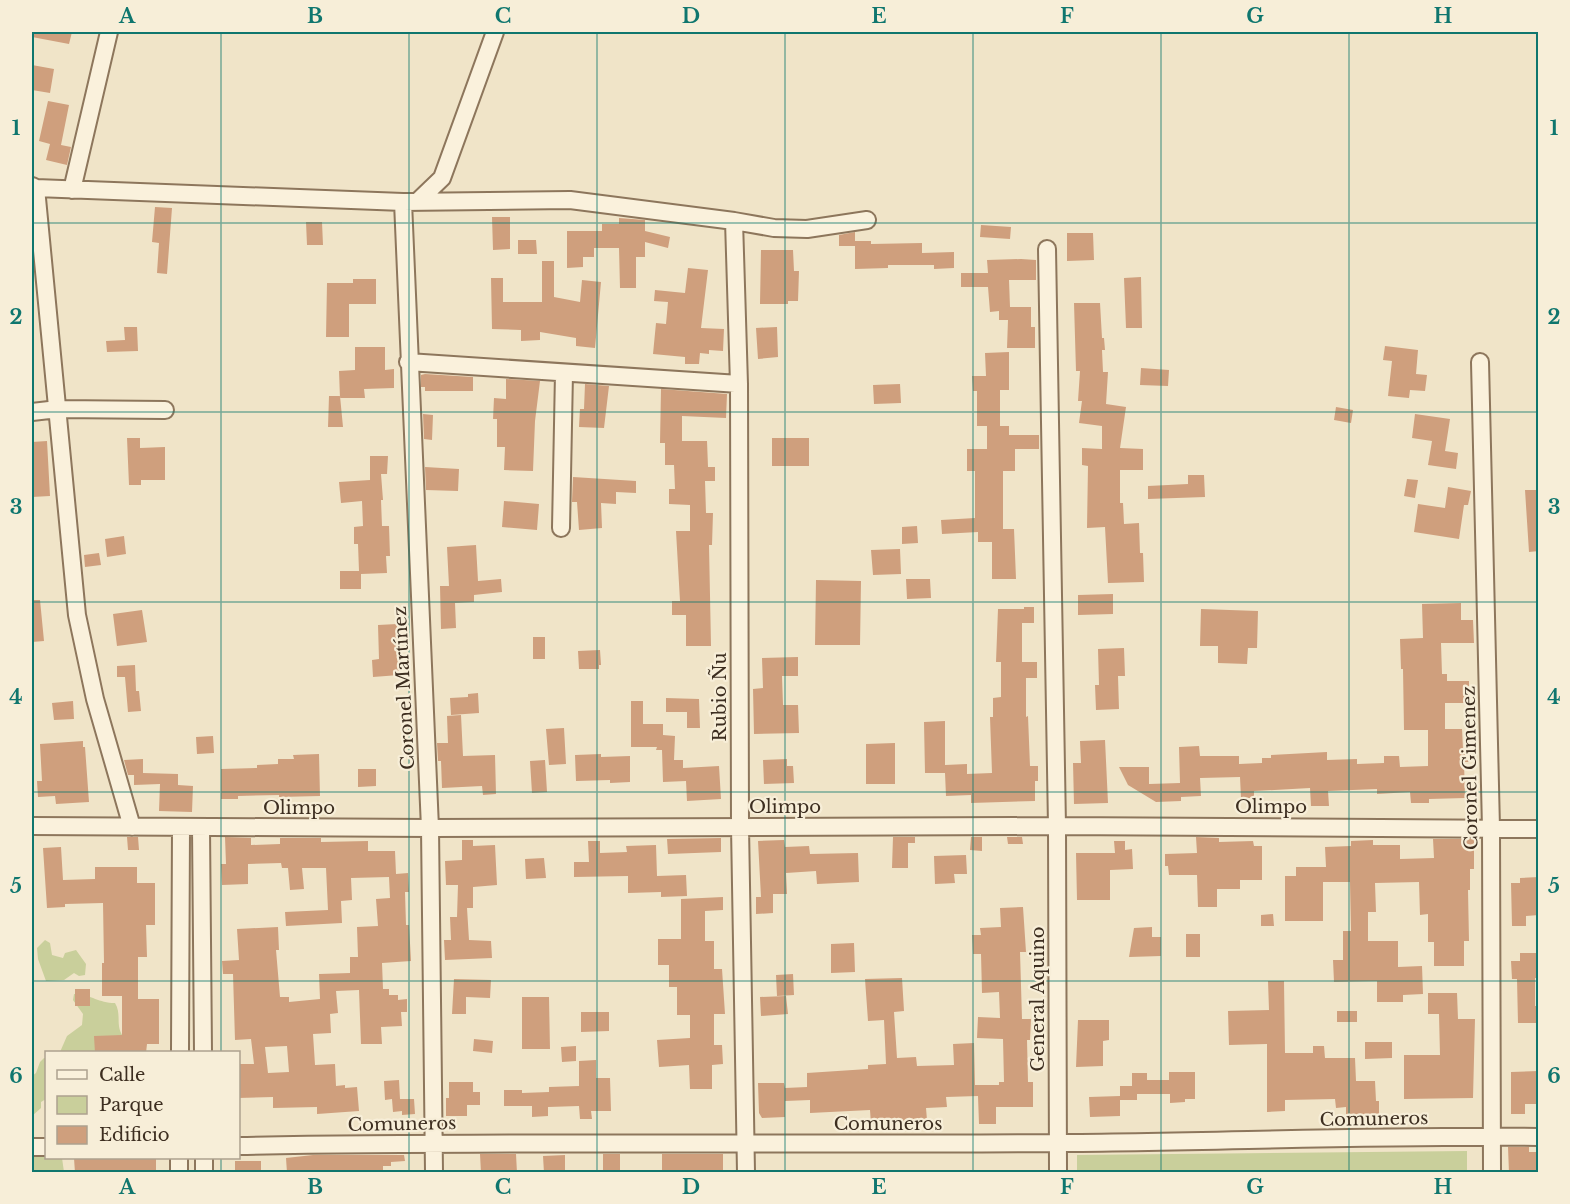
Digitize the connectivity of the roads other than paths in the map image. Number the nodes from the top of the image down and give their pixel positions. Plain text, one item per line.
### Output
1 (109, 32) edge
2 (495, 32) edge
3 (34, 187) edge
4 (72, 190) junction
5 (410, 202) junction
6 (867, 220) dead end
7 (734, 221) junction
8 (1047, 249) dead end
9 (408, 362) junction
10 (1480, 362) dead end
11 (564, 373) junction
12 (739, 384) junction
13 (57, 409) junction
14 (165, 410) dead end
15 (32, 412) edge
16 (561, 528) dead end
17 (32, 826) edge
18 (740, 826) junction
19 (1057, 826) junction
20 (132, 827) junction
21 (181, 828) junction
22 (201, 828) junction
23 (430, 828) junction
24 (1491, 828) junction
25 (1539, 829) edge
26 (180, 1051) edge
27 (204, 1051) edge
28 (1492, 1137) junction
29 (1539, 1137) edge
30 (434, 1143) junction
31 (1058, 1143) junction
32 (745, 1145) junction
33 (240, 1146) edge
34 (434, 1173) edge
35 (746, 1173) edge
36 (1058, 1173) edge
37 (1491, 1173) edge

1 - 4 street
2 - 5 street
3 - 4 street
3 - 13 street
4 - 5 street
5 - 7 street
5 - 9 street, Coronel Martínez
6 - 7 street
7 - 12 street, Rubio Ñu
8 - 19 street, General Aquino
9 - 11 street
9 - 23 street, Coronel Martínez
10 - 24 street, Coronel Gimenez
11 - 12 street
11 - 16 street
12 - 18 street, Rubio Ñu
13 - 14 street
13 - 15 street
13 - 20 street
17 - 20 street, Olimpo
18 - 19 street, Olimpo
18 - 23 street, Olimpo
18 - 32 street, Rubio Ñu
19 - 24 street, Olimpo
19 - 31 street, General Aquino
20 - 21 street, Olimpo
21 - 22 street, Olimpo
21 - 26 street
22 - 23 street, Olimpo
22 - 27 street
23 - 30 street, Coronel Martínez
24 - 25 street, Olimpo
24 - 28 street, Coronel Gimenez
28 - 29 street, Comuneros
28 - 31 street, Comuneros
28 - 37 street, Coronel Gimenez
30 - 32 street, Comuneros
30 - 33 street, Comuneros
30 - 34 street, Coronel Martínez
31 - 32 street, Comuneros
31 - 36 street, General Aquino
32 - 35 street, Rubio Ñu

